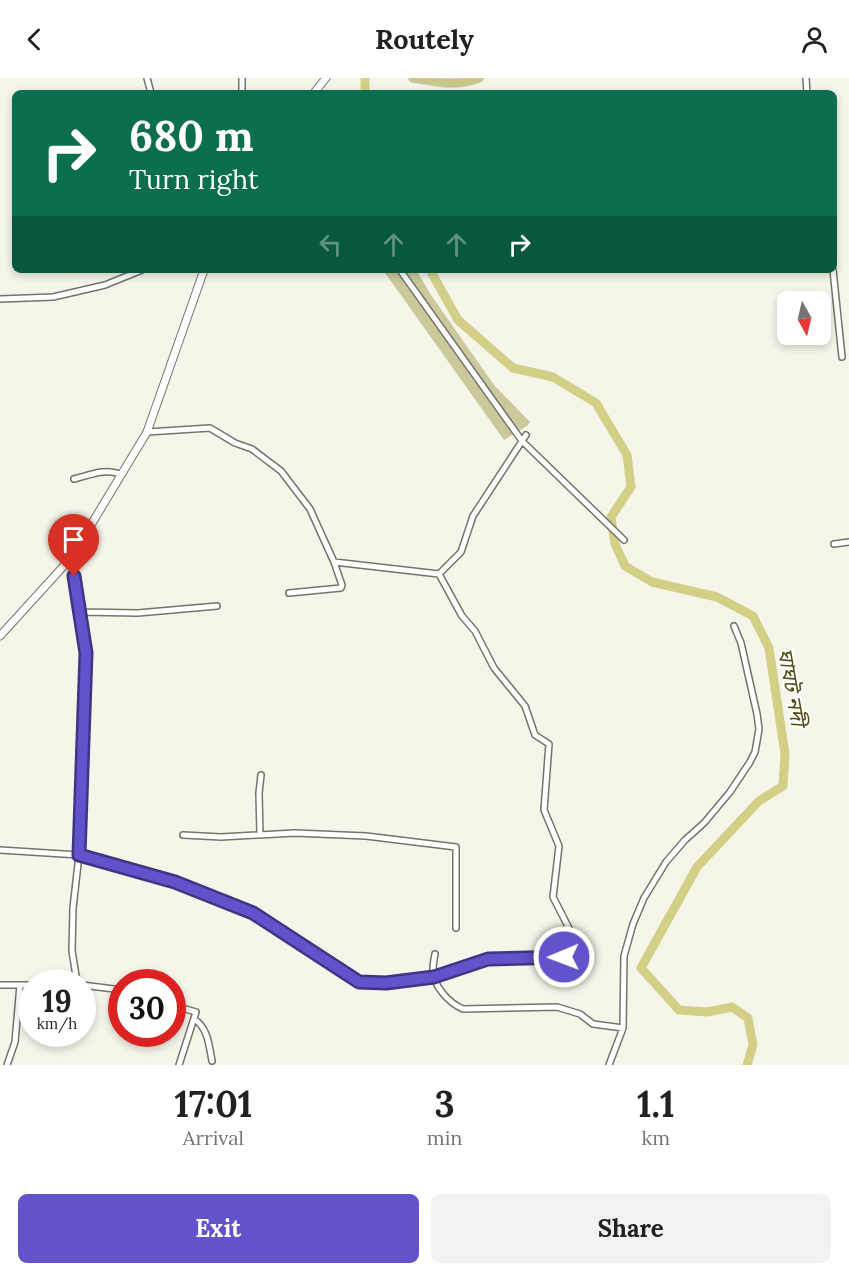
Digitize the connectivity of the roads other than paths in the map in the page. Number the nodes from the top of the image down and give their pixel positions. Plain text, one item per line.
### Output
1 (326, 78) edge
2 (413, 78) edge
3 (479, 78) edge
4 (316, 90) edge
5 (135, 273) edge
6 (203, 273) edge
7 (402, 273) edge
8 (832, 273) edge
9 (0, 299) edge
10 (842, 357) dead end
11 (147, 432) junction
12 (524, 438) junction
13 (120, 474) junction
14 (75, 479) dead end
15 (624, 540) dead end
16 (849, 542) edge
17 (834, 544) dead end
18 (71, 558) junction
19 (334, 562) junction
20 (438, 574) junction
21 (289, 592) dead end
22 (217, 606) dead end
23 (81, 612) junction
24 (734, 626) dead end
25 (0, 636) edge
26 (261, 775) dead end
27 (183, 835) dead end
28 (260, 835) junction
29 (0, 850) edge
30 (79, 855) junction
31 (456, 928) dead end
32 (435, 954) dead end
33 (75, 969) edge
34 (434, 977) junction
35 (0, 985) edge
36 (18, 985) edge
37 (18, 1008) edge
38 (186, 1009) edge
39 (194, 1018) junction
40 (623, 1028) junction
41 (212, 1061) dead end
42 (7, 1065) edge
43 (179, 1065) edge
44 (609, 1065) edge

1 - 4 street
2 - 3 main road
5 - 9 street
6 - 11 street
7 - 12 street
8 - 10 street
11 - 13 street
11 - 19 street
12 - 15 street
12 - 20 street
13 - 14 street
13 - 18 street
16 - 17 street
18 - 23 street
18 - 25 street
19 - 20 street
19 - 21 street
20 - 34 street
22 - 23 street
23 - 30 street
24 - 40 street
26 - 28 street
27 - 28 street
28 - 31 street
29 - 30 street
30 - 33 street
30 - 34 street
32 - 34 street
34 - 40 street
35 - 36 street
37 - 42 street
38 - 39 street
39 - 41 street
39 - 43 street
40 - 44 street

